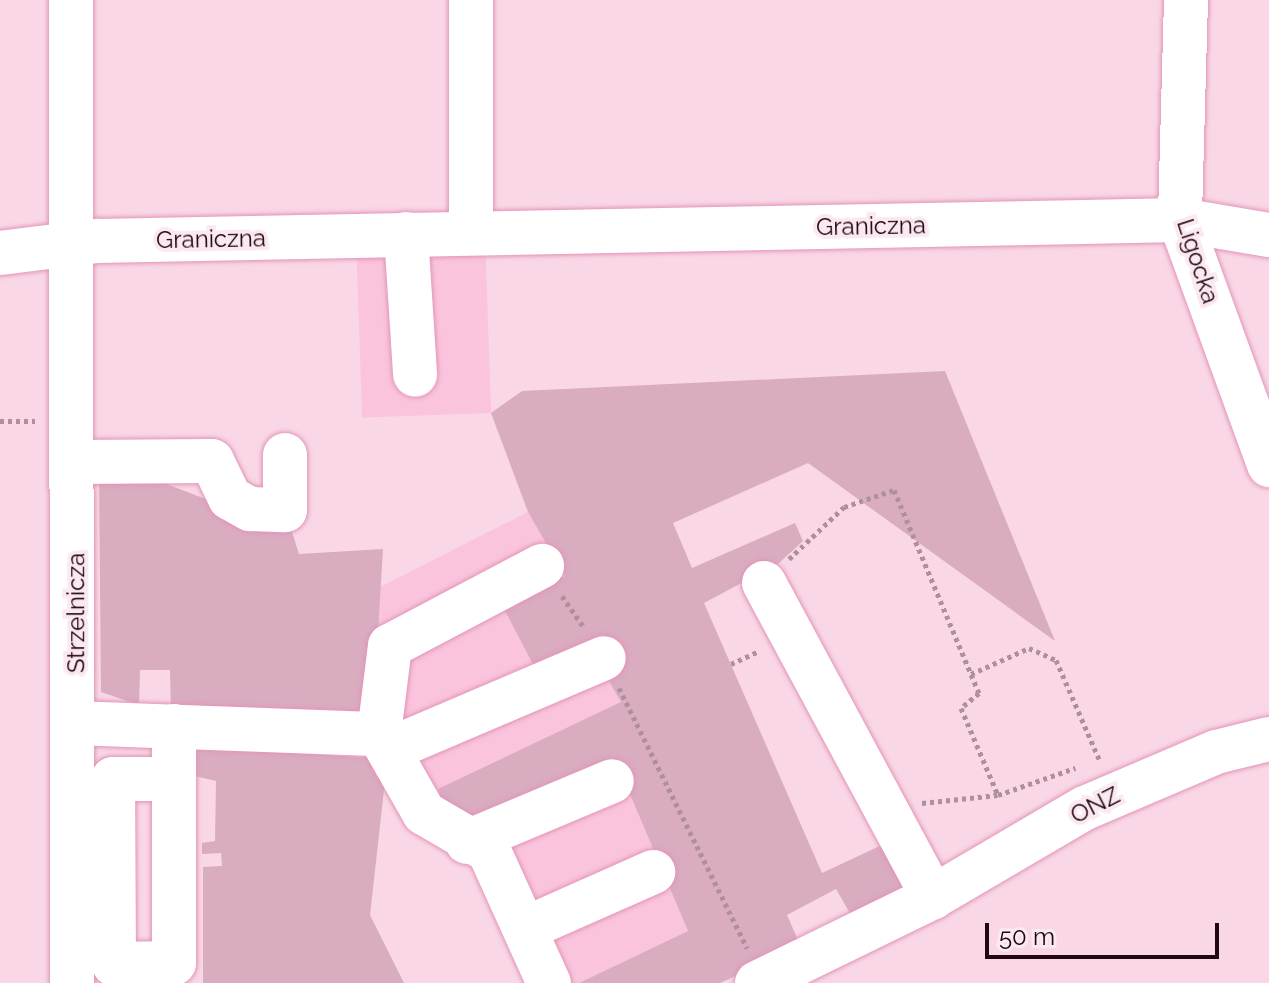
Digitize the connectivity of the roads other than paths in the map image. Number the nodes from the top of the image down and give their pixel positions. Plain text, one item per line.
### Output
1 (71, 0) edge
2 (471, 0) edge
3 (1186, 0) edge
4 (1180, 220) junction
5 (471, 233) junction
6 (406, 234) junction
7 (1269, 235) edge
8 (75, 243) junction
9 (0, 253) edge
10 (415, 375) dead end
11 (285, 455) dead end
12 (75, 462) junction
13 (1269, 465) edge
14 (542, 566) road end
15 (764, 583) road end
16 (604, 658) road end
17 (75, 723) junction
18 (174, 726) junction
19 (1269, 739) edge
20 (386, 741) junction
21 (174, 779) dead end
22 (612, 781) dead end
23 (467, 842) junction
24 (653, 872) dead end
25 (933, 897) junction
26 (529, 927) junction
27 (831, 968) edge
28 (765, 982) edge
29 (72, 983) edge
30 (549, 983) edge

1 - 8 street, Strzelnicza
2 - 5 street
3 - 4 street, Ligocka
4 - 5 street, Graniczna
4 - 7 street, Graniczna
4 - 13 street, Ligocka
5 - 6 street, Graniczna
6 - 8 street, Graniczna
6 - 10 street
8 - 9 street, Graniczna
8 - 12 street, Strzelnicza
11 - 12 street
12 - 17 street, Strzelnicza
14 - 20 street
15 - 25 street
16 - 20 street
17 - 18 street
17 - 29 street, Strzelnicza
18 - 20 street
18 - 21 street
19 - 25 street, ONZ
20 - 23 street
22 - 23 street
23 - 26 street
24 - 26 street
25 - 27 street, ONZ
26 - 30 street
27 - 28 street, ONZ

